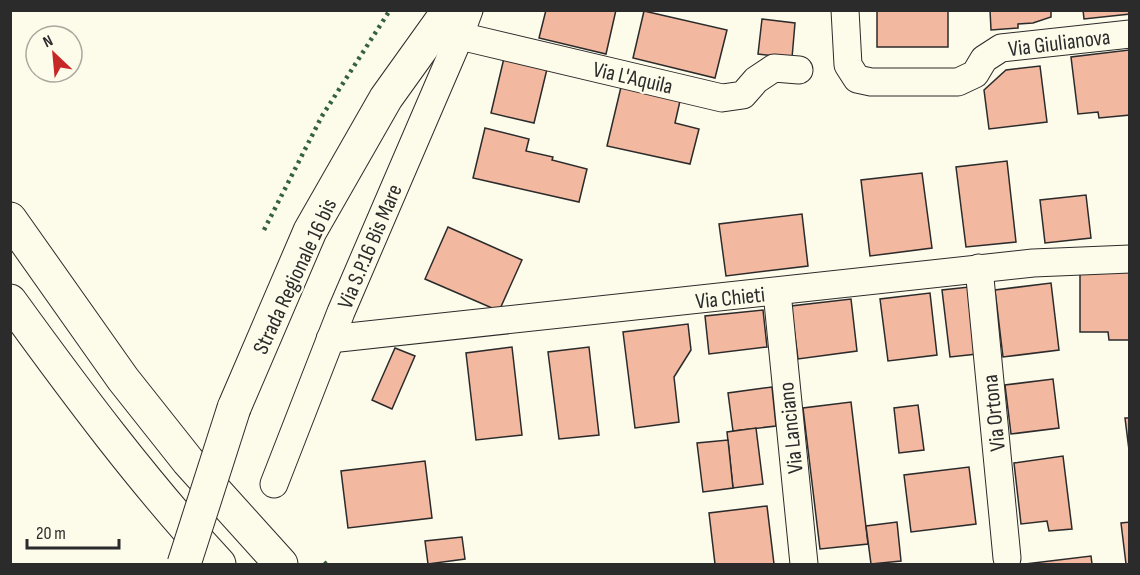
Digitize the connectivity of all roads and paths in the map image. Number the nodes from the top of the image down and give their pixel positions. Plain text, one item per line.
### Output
1 (469, 10) edge
2 (845, 10) edge
3 (455, 23) edge
4 (1130, 34) edge
5 (799, 70) dead end
6 (10, 219) edge
7 (1130, 259) edge
8 (979, 268) junction
9 (777, 292) junction
10 (10, 301) edge
11 (330, 339) junction
12 (274, 484) dead end
13 (1007, 558) dead end
14 (184, 564) edge
15 (219, 564) edge
16 (280, 564) edge
17 (804, 564) edge

1 - 3 street, Via S.P.16 Bis Mare
2 - 4 street, Via Giulianova
3 - 5 street, Via L'Aquila
3 - 11 street, Via S.P.16 Bis Mare
3 - 14 main road, Strada Regionale 16 bis, bridge
6 - 16 main road
7 - 8 street, Via Chieti
8 - 9 street, Via Chieti
8 - 13 street, Via Ortona
9 - 11 street, Via Chieti
9 - 17 street, Via Lanciano
10 - 15 main road
11 - 12 street, Via S.P.16 Bis Mare

